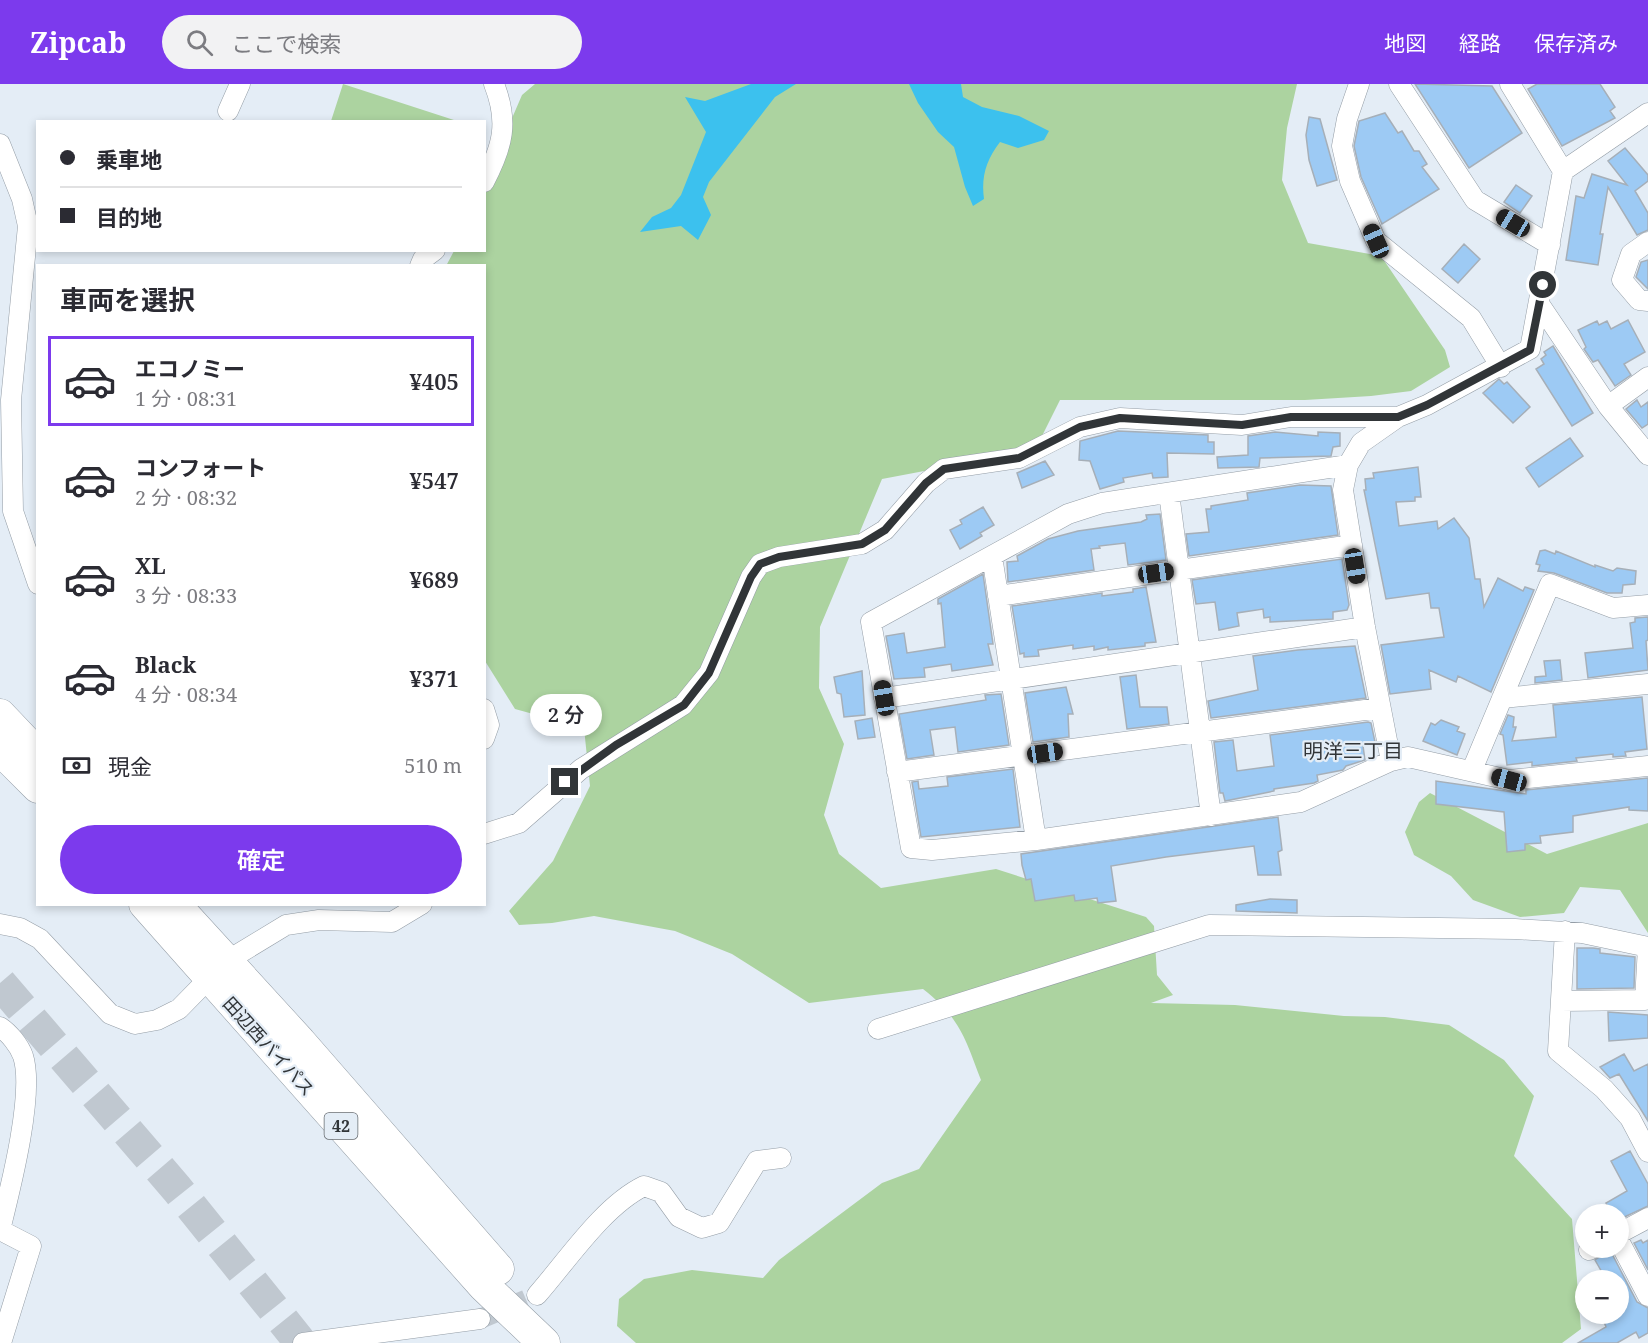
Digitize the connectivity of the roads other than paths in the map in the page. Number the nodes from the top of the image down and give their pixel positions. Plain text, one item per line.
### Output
1 (240, 84) edge
2 (494, 84) edge
3 (1359, 84) edge
4 (1399, 84) edge
5 (1510, 84) edge
6 (228, 111) dead end
7 (1648, 113) edge
8 (0, 144) edge
9 (1563, 171) junction
10 (486, 178) edge
11 (1648, 242) edge
12 (1550, 245) junction
13 (432, 252) edge
14 (421, 264) edge
15 (1648, 301) edge
16 (1540, 305) junction
17 (1501, 367) junction
18 (1648, 377) edge
19 (1608, 406) junction
20 (1398, 417) junction
21 (1648, 455) edge
22 (1348, 465) junction
23 (1169, 493) junction
24 (1352, 545) junction
25 (992, 556) junction
26 (1179, 570) junction
27 (36, 578) edge
28 (998, 596) junction
29 (1648, 605) edge
30 (1365, 627) junction
31 (1190, 653) junction
32 (1011, 679) junction
33 (1648, 684) edge
34 (884, 698) junction
35 (1502, 698) junction
36 (1380, 708) junction
37 (0, 715) edge
38 (486, 715) edge
39 (1200, 732) junction
40 (486, 733) edge
41 (0, 749) edge
42 (36, 753) edge
43 (1022, 756) junction
44 (1391, 761) junction
45 (1648, 766) edge
46 (1472, 770) junction
47 (897, 772) junction
48 (36, 785) edge
49 (1211, 816) junction
50 (486, 833) edge
51 (1036, 840) junction
52 (147, 906) edge
53 (175, 906) edge
54 (419, 906) edge
55 (0, 924) edge
56 (1565, 931) junction
57 (1648, 947) edge
58 (217, 970) junction
59 (1561, 1000) junction
60 (0, 1027) edge
61 (878, 1029) dead end
62 (1648, 1152) edge
63 (781, 1158) dead end
64 (1648, 1218) edge
65 (0, 1230) edge
66 (1629, 1230) edge
67 (1629, 1258) edge
68 (537, 1295) tunnel mouth
69 (1648, 1296) edge
70 (480, 1319) tunnel mouth
71 (2, 1343) edge
72 (303, 1343) edge
73 (544, 1343) edge
74 (562, 1343) edge

1 - 6 street
2 - 10 street
3 - 17 street
4 - 12 street
5 - 9 street
7 - 9 street
8 - 27 street
9 - 12 street
11 - 15 street
12 - 16 street
13 - 14 street
16 - 17 street
16 - 19 street
17 - 20 street
18 - 19 street
19 - 21 street
20 - 22 street
20 - 50 street
22 - 23 street
22 - 24 street
23 - 25 street
23 - 26 street
24 - 26 street
24 - 30 street
25 - 28 street
25 - 34 street
26 - 28 street
26 - 31 street
28 - 32 street
29 - 35 street
30 - 31 street
30 - 36 street
31 - 32 street
31 - 39 street
32 - 34 street
32 - 43 street
33 - 35 street
34 - 47 street
35 - 46 street
36 - 39 street
36 - 44 street
37 - 42 highway
38 - 40 street
39 - 43 street
39 - 49 street
41 - 48 highway
43 - 47 street
43 - 51 street
44 - 46 street
44 - 49 street
45 - 46 street
47 - 51 street
49 - 51 street
52 - 58 highway, 田辺西バイパス / 42
53 - 58 highway, 田辺西バイパス / 42
54 - 58 street
55 - 58 street
56 - 57 street
56 - 59 street
56 - 61 street
57 - 59 street
58 - 73 highway, 田辺西バイパス / 42
58 - 74 highway, 田辺西バイパス / 42
59 - 62 street
60 - 65 street
63 - 68 street
64 - 66 street
65 - 71 street
67 - 69 street
70 - 72 street

